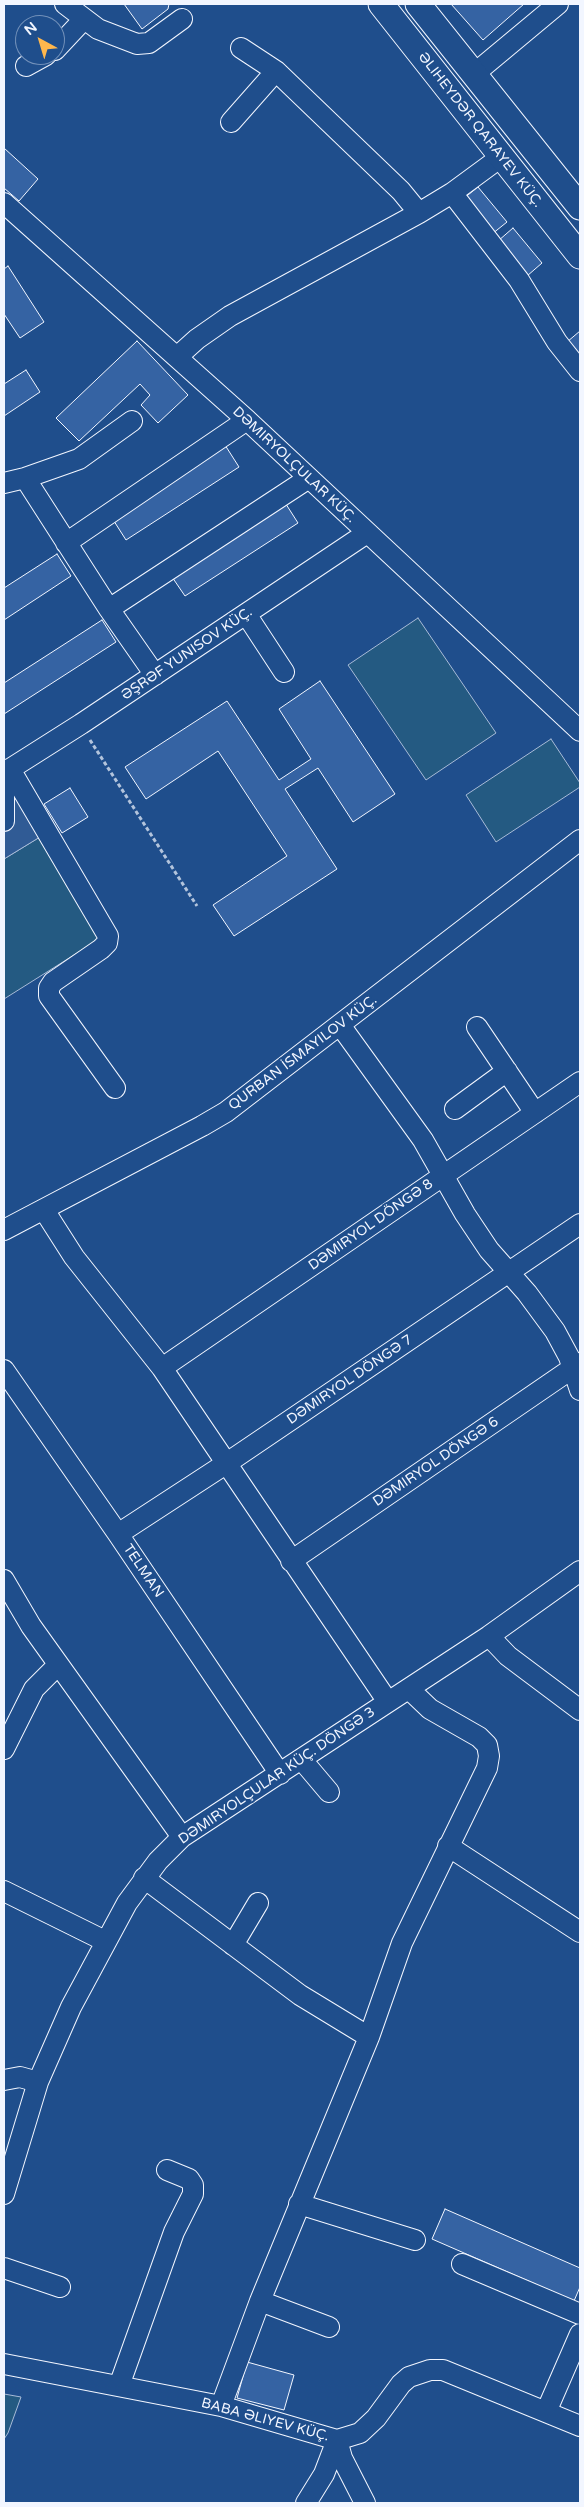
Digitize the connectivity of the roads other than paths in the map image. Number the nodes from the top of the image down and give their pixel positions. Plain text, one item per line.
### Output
1 (65, 4) edge
2 (381, 4) edge
3 (418, 4) edge
4 (558, 4) edge
5 (182, 19) dead end
6 (84, 20) junction
7 (65, 40) edge
8 (241, 48) dead end
9 (276, 71) junction
10 (474, 74) junction
11 (231, 122) dead end
12 (501, 157) junction
13 (452, 193) junction
14 (578, 199) edge
15 (419, 213) junction
16 (8, 215) edge
17 (580, 256) edge
18 (177, 357) junction
19 (580, 371) edge
20 (246, 420) junction
21 (132, 421) dead end
22 (25, 478) junction
23 (309, 478) junction
24 (4, 482) edge
25 (367, 533) junction
26 (66, 543) junction
27 (109, 609) junction
28 (246, 614) junction
29 (284, 672) dead end
30 (155, 675) junction
31 (580, 731) edge
32 (6, 773) edge
33 (4, 821) edge
34 (580, 840) edge
35 (340, 1025) junction
36 (477, 1026) dead end
37 (507, 1071) junction
38 (580, 1082) edge
39 (115, 1088) dead end
40 (455, 1109) dead end
41 (534, 1112) junction
42 (443, 1174) junction
43 (44, 1210) junction
44 (580, 1224) edge
45 (4, 1230) edge
46 (508, 1271) junction
47 (577, 1365) edge
48 (162, 1368) junction
49 (4, 1370) edge
50 (580, 1390) edge
51 (227, 1463) junction
52 (118, 1534) junction
53 (291, 1561) junction
54 (580, 1571) edge
55 (4, 1580) edge
56 (9, 1601) edge
57 (489, 1636) junction
58 (58, 1665) junction
59 (409, 1689) junction
60 (388, 1702) junction
61 (580, 1710) edge
62 (4, 1749) edge
63 (302, 1760) junction
64 (280, 1774) junction
65 (329, 1792) dead end
66 (182, 1838) junction
67 (448, 1846) junction
68 (144, 1878) junction
69 (4, 1891) edge
70 (258, 1903) dead end
71 (580, 1932) edge
72 (105, 1941) junction
73 (233, 1945) junction
74 (369, 2037) junction
75 (4, 2080) edge
76 (38, 2082) junction
77 (167, 2170) dead end
78 (4, 2194) edge
79 (299, 2204) junction
80 (415, 2240) dead end
81 (462, 2264) dead end
82 (4, 2268) edge
83 (60, 2287) dead end
84 (260, 2301) junction
85 (580, 2314) edge
86 (329, 2327) dead end
87 (580, 2334) edge
88 (4, 2364) edge
89 (120, 2386) junction
90 (221, 2406) junction
91 (546, 2412) junction
92 (580, 2426) edge
93 (337, 2440) junction
94 (306, 2503) edge
95 (365, 2503) edge

1 - 6 street
2 - 12 main road, ƏLIHEYDƏR QARAYEV KÜÇ.
3 - 10 main road
4 - 10 street
5 - 6 street
6 - 7 street
8 - 9 street
9 - 11 street
9 - 15 street
10 - 14 main road
12 - 13 street
12 - 17 main road, ƏLIHEYDƏR QARAYEV KÜÇ.
13 - 15 street
13 - 19 street
15 - 18 street
16 - 18 street, DƏMIRYOLÇULAR KÜÇ.
18 - 20 street, DƏMIRYOLÇULAR KÜÇ.
20 - 23 street, DƏMIRYOLÇULAR KÜÇ.
20 - 26 street
21 - 22 street
22 - 24 street
22 - 26 street
23 - 25 street, DƏMIRYOLÇULAR KÜÇ.
23 - 27 street
25 - 28 street, ƏŞRƏF YUNISOV KÜÇ.
25 - 31 street, DƏMIRYOLÇULAR KÜÇ.
26 - 27 street
27 - 30 street
28 - 29 street
28 - 30 street, ƏŞRƏF YUNISOV KÜÇ.
30 - 32 street, ƏŞRƏF YUNISOV KÜÇ.
32 - 33 street
32 - 39 street
34 - 35 street
35 - 42 street
35 - 43 street
36 - 37 street
37 - 40 street
37 - 41 street
38 - 41 street, DƏMIRYOL DÖNGƏ 8
41 - 42 street, DƏMIRYOL DÖNGƏ 8
42 - 46 street
42 - 48 street, DƏMIRYOL DÖNGƏ 8
43 - 45 street
43 - 48 street
44 - 46 street, DƏMIRYOL DÖNGƏ 7
46 - 47 street
46 - 51 street, DƏMIRYOL DÖNGƏ 7
47 - 50 street
47 - 53 street, DƏMIRYOL DÖNGƏ 6
48 - 51 street
49 - 52 street, TELMAN
51 - 52 street, DƏMIRYOL DÖNGƏ 7
51 - 53 street
52 - 64 street, TELMAN
53 - 60 street
54 - 57 street, DƏMIRYOLÇULAR KÜÇ. DÖNGƏ 3
55 - 56 street
56 - 58 street
57 - 59 street, DƏMIRYOLÇULAR KÜÇ. DÖNGƏ 3
57 - 61 street
58 - 62 street
58 - 66 street
59 - 60 street, DƏMIRYOLÇULAR KÜÇ. DÖNGƏ 3
59 - 67 street
60 - 63 street, DƏMIRYOLÇULAR KÜÇ. DÖNGƏ 3
63 - 64 street, DƏMIRYOLÇULAR KÜÇ. DÖNGƏ 3
63 - 65 street
64 - 66 street, DƏMIRYOLÇULAR KÜÇ. DÖNGƏ 3
66 - 68 street, DƏMIRYOLÇULAR KÜÇ. DÖNGƏ 3
67 - 71 street
67 - 74 street
68 - 72 street, DƏMIRYOLÇULAR KÜÇ. DÖNGƏ 3
68 - 73 street
69 - 72 street
70 - 73 street
72 - 76 street, DƏMIRYOLÇULAR KÜÇ. DÖNGƏ 3
73 - 74 street
74 - 79 street
75 - 76 street
76 - 78 street, DƏMIRYOLÇULAR KÜÇ. DÖNGƏ 3
77 - 89 street
79 - 80 street
79 - 84 street
81 - 85 street
82 - 83 street
84 - 86 street
84 - 90 street
87 - 91 street
88 - 89 street, BABA ƏLIYEV KÜÇ.
89 - 90 street, BABA ƏLIYEV KÜÇ.
90 - 93 street, BABA ƏLIYEV KÜÇ.
91 - 92 street, BABA ƏLIYEV KÜÇ.
91 - 93 street, BABA ƏLIYEV KÜÇ.
93 - 94 street
93 - 95 street

